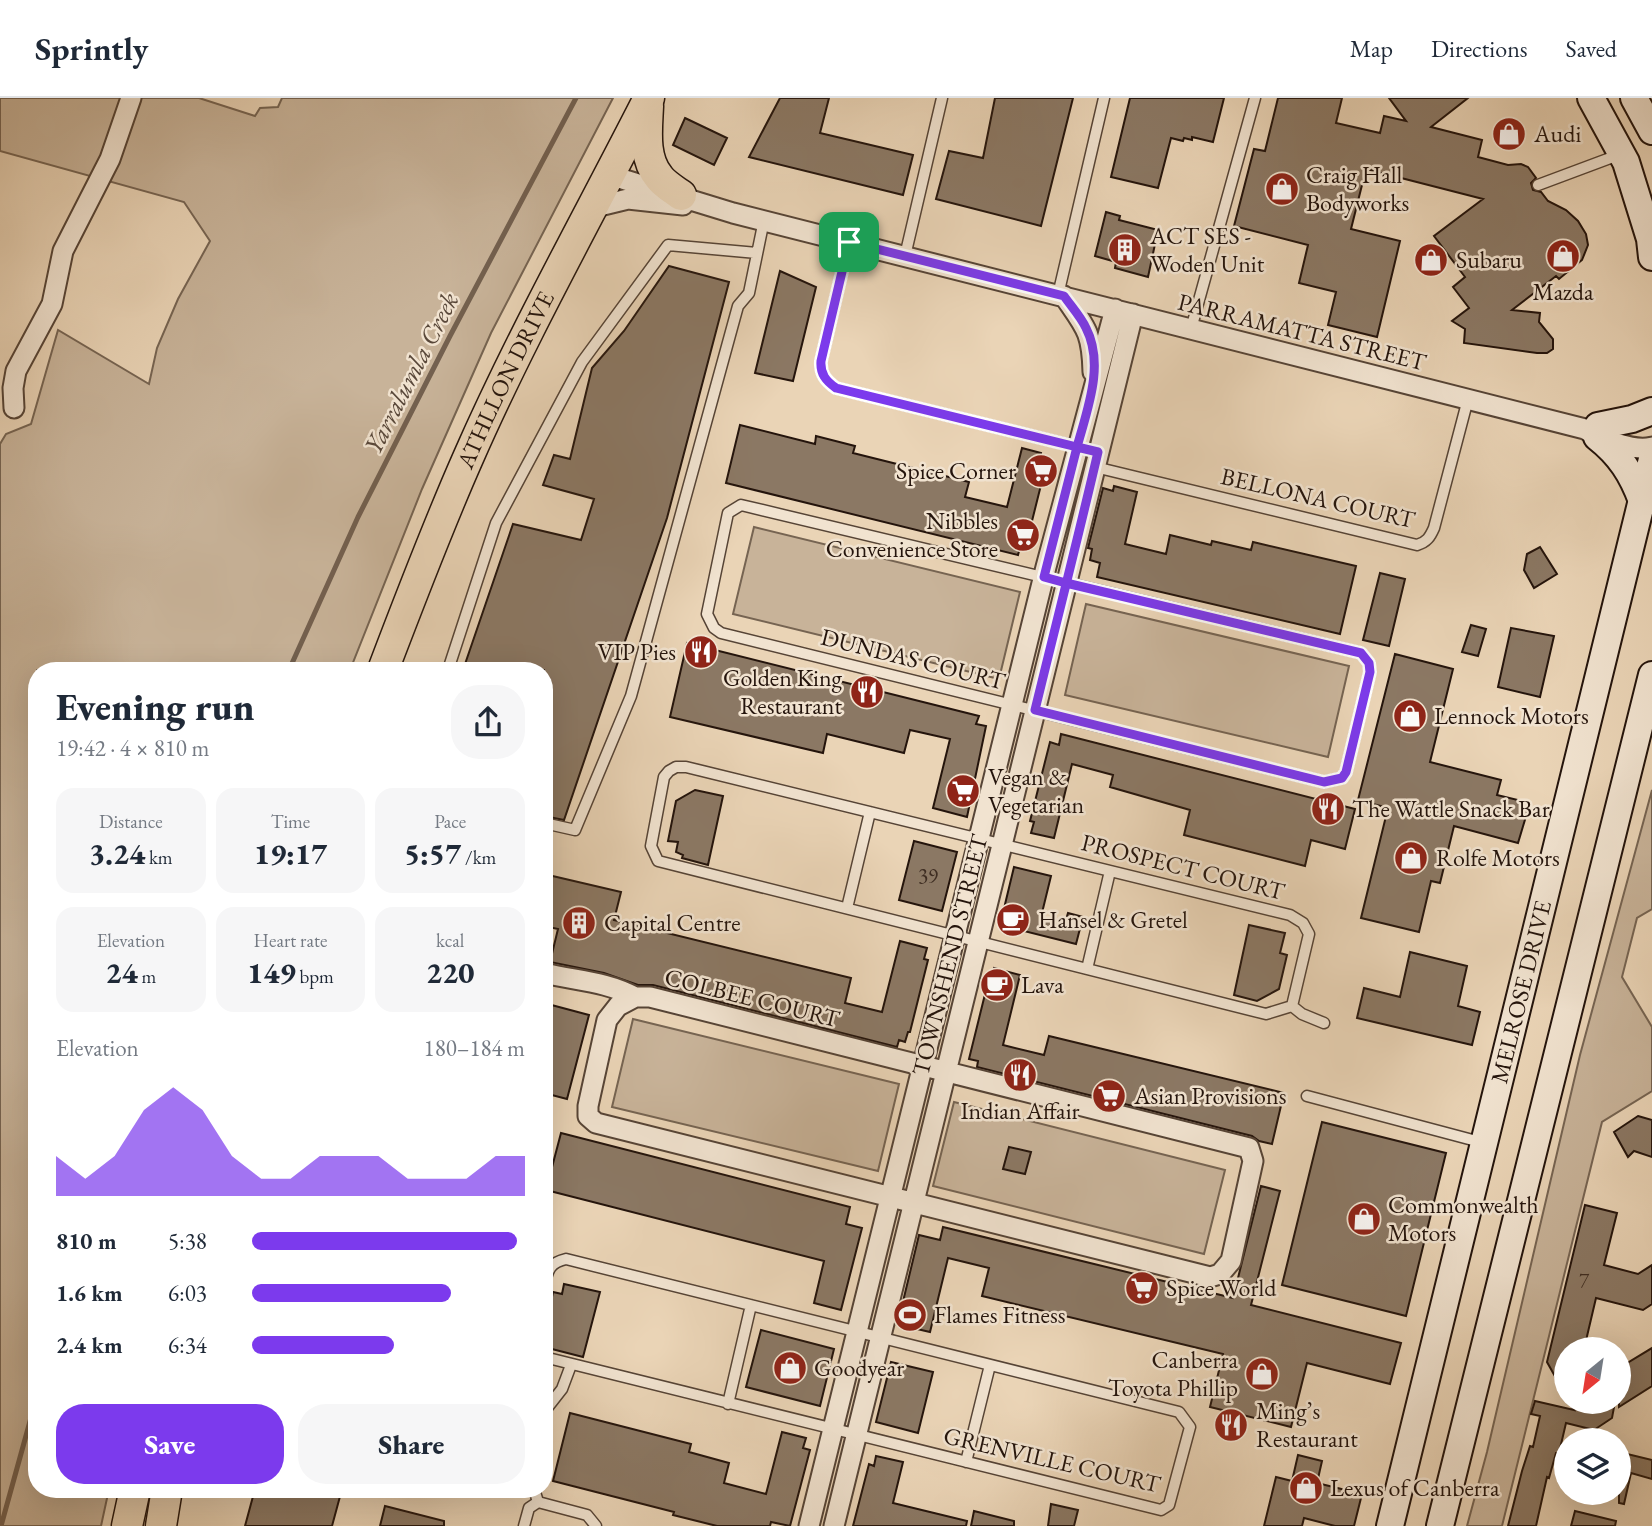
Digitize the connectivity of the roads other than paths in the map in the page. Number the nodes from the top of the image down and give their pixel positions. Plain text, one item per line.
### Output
1 (131, 98) edge
2 (628, 98) edge
3 (649, 98) edge
4 (942, 98) edge
5 (1104, 98) edge
6 (1255, 98) edge
7 (1591, 98) edge
8 (1634, 98) edge
9 (1652, 131) edge
10 (1622, 154) junction
11 (609, 175) junction
12 (1538, 185) dead end
13 (681, 195) junction
14 (723, 210) junction
15 (577, 212) junction
16 (764, 220) junction
17 (849, 242) junction
18 (757, 253) junction
19 (905, 256) junction
20 (1652, 257) edge
21 (1061, 295) junction
22 (1124, 312) junction
23 (1191, 329) junction
24 (1094, 383) junction
25 (1468, 399) junction
26 (14, 408) dead end
27 (1652, 411) edge
28 (1593, 430) junction
29 (1652, 445) edge
30 (1077, 447) junction
31 (1652, 459) edge
32 (1097, 460) junction
33 (1642, 501) junction
34 (1044, 577) junction
35 (1066, 583) junction
36 (366, 662) edge
37 (386, 662) edge
38 (451, 662) edge
39 (1652, 674) edge
40 (1012, 705) junction
41 (1035, 710) junction
42 (870, 812) junction
43 (553, 825) edge
44 (979, 839) junction
45 (1002, 845) junction
46 (1110, 871) junction
47 (847, 908) junction
48 (955, 935) junction
49 (978, 941) junction
50 (1087, 969) junction
51 (553, 975) edge
52 (578, 981) junction
53 (635, 997) junction
54 (1292, 1006) junction
55 (607, 1020) junction
56 (1324, 1023) dead end
57 (923, 1066) junction
58 (946, 1072) junction
59 (1307, 1096) dead end
60 (1484, 1143) junction
61 (890, 1197) junction
62 (914, 1203) junction
63 (553, 1264) edge
64 (751, 1305) junction
65 (857, 1332) junction
66 (881, 1337) junction
67 (553, 1360) edge
68 (571, 1365) junction
69 (990, 1365) junction
70 (553, 1400) edge
71 (728, 1404) junction
72 (833, 1430) junction
73 (857, 1435) junction
74 (966, 1462) junction
75 (133, 1498) edge
76 (166, 1498) edge
77 (537, 1498) edge
78 (538, 1502) junction
79 (127, 1526) edge
80 (161, 1526) edge
81 (524, 1526) edge
82 (596, 1526) edge
83 (809, 1526) edge
84 (834, 1526) edge
85 (1390, 1526) edge
86 (1440, 1526) edge

1 - 26 street
2 - 15 main road, ATHLLON DRIVE
3 - 11 main road
3 - 13 main road
4 - 19 lane
5 - 21 lane
6 - 23 lane
7 - 10 main road
8 - 9 main road
10 - 12 lane
10 - 20 main road
11 - 13 street, PARRAMATTA STREET
11 - 15 main road
13 - 14 street, PARRAMATTA STREET
14 - 15 street, PARRAMATTA STREET
14 - 16 street, PARRAMATTA STREET
15 - 36 main road, ATHLLON DRIVE
15 - 37 main road, ATHLLON DRIVE
16 - 17 street, PARRAMATTA STREET
16 - 18 lane
17 - 19 street, PARRAMATTA STREET
17 - 30 lane, BELLONA COURT
18 - 38 lane
18 - 43 lane
19 - 21 street, PARRAMATTA STREET
21 - 22 street, PARRAMATTA STREET
21 - 24 street, TOWNSHEND STREET
22 - 23 street, PARRAMATTA STREET
22 - 24 street, TOWNSHEND STREET
22 - 32 street, TOWNSHEND STREET
23 - 25 street, PARRAMATTA STREET
24 - 30 street, TOWNSHEND STREET
25 - 28 street, PARRAMATTA STREET
25 - 32 lane, BELLONA COURT
27 - 28 main road
28 - 29 street, PARRAMATTA STREET
28 - 33 main road
30 - 32 lane, BELLONA COURT
30 - 34 street, TOWNSHEND STREET
31 - 33 main road, MELROSE DRIVE
32 - 35 street, TOWNSHEND STREET
33 - 60 main road, MELROSE DRIVE
34 - 35 lane, DUNDAS COURT
34 - 40 street, TOWNSHEND STREET
34 - 40 lane, DUNDAS COURT
35 - 41 street, TOWNSHEND STREET
35 - 41 lane, DUNDAS COURT
39 - 86 main road, MELROSE DRIVE
40 - 41 lane, DUNDAS COURT
40 - 44 street, TOWNSHEND STREET
41 - 45 street, TOWNSHEND STREET
42 - 44 lane, PROSPECT COURT
42 - 47 lane
42 - 47 lane, PROSPECT COURT
44 - 45 lane, PROSPECT COURT
44 - 48 street, TOWNSHEND STREET
45 - 46 lane, PROSPECT COURT
45 - 49 street, TOWNSHEND STREET
46 - 50 lane
46 - 54 lane, PROSPECT COURT
47 - 48 lane, PROSPECT COURT
48 - 49 lane, PROSPECT COURT
48 - 57 street, TOWNSHEND STREET
49 - 50 lane, PROSPECT COURT
49 - 58 street, TOWNSHEND STREET
50 - 54 lane, PROSPECT COURT
51 - 52 street
52 - 53 street
52 - 55 street
53 - 55 street, COLBEE COURT
53 - 57 street, COLBEE COURT
54 - 56 lane
55 - 61 street, COLBEE COURT
57 - 58 street, COLBEE COURT
57 - 61 street, TOWNSHEND STREET
58 - 62 street, TOWNSHEND STREET
58 - 62 street, COLBEE COURT
59 - 60 lane
60 - 85 main road, MELROSE DRIVE
61 - 62 street, COLBEE COURT
61 - 65 street, TOWNSHEND STREET
62 - 66 street, TOWNSHEND STREET
63 - 64 lane, GRENVILLE COURT
64 - 65 lane, GRENVILLE COURT
64 - 71 lane
65 - 66 lane, GRENVILLE COURT
65 - 72 street, TOWNSHEND STREET
66 - 69 lane, GRENVILLE COURT
66 - 73 street, TOWNSHEND STREET
67 - 68 lane, GRENVILLE COURT
68 - 70 lane
68 - 71 lane, GRENVILLE COURT
69 - 74 lane
69 - 74 lane, GRENVILLE COURT
71 - 72 lane, GRENVILLE COURT
72 - 73 lane, GRENVILLE COURT
72 - 83 street, TOWNSHEND STREET
73 - 74 lane, GRENVILLE COURT
73 - 84 street, TOWNSHEND STREET
75 - 79 main road
76 - 80 main road
77 - 78 lane
78 - 81 lane
78 - 82 lane

